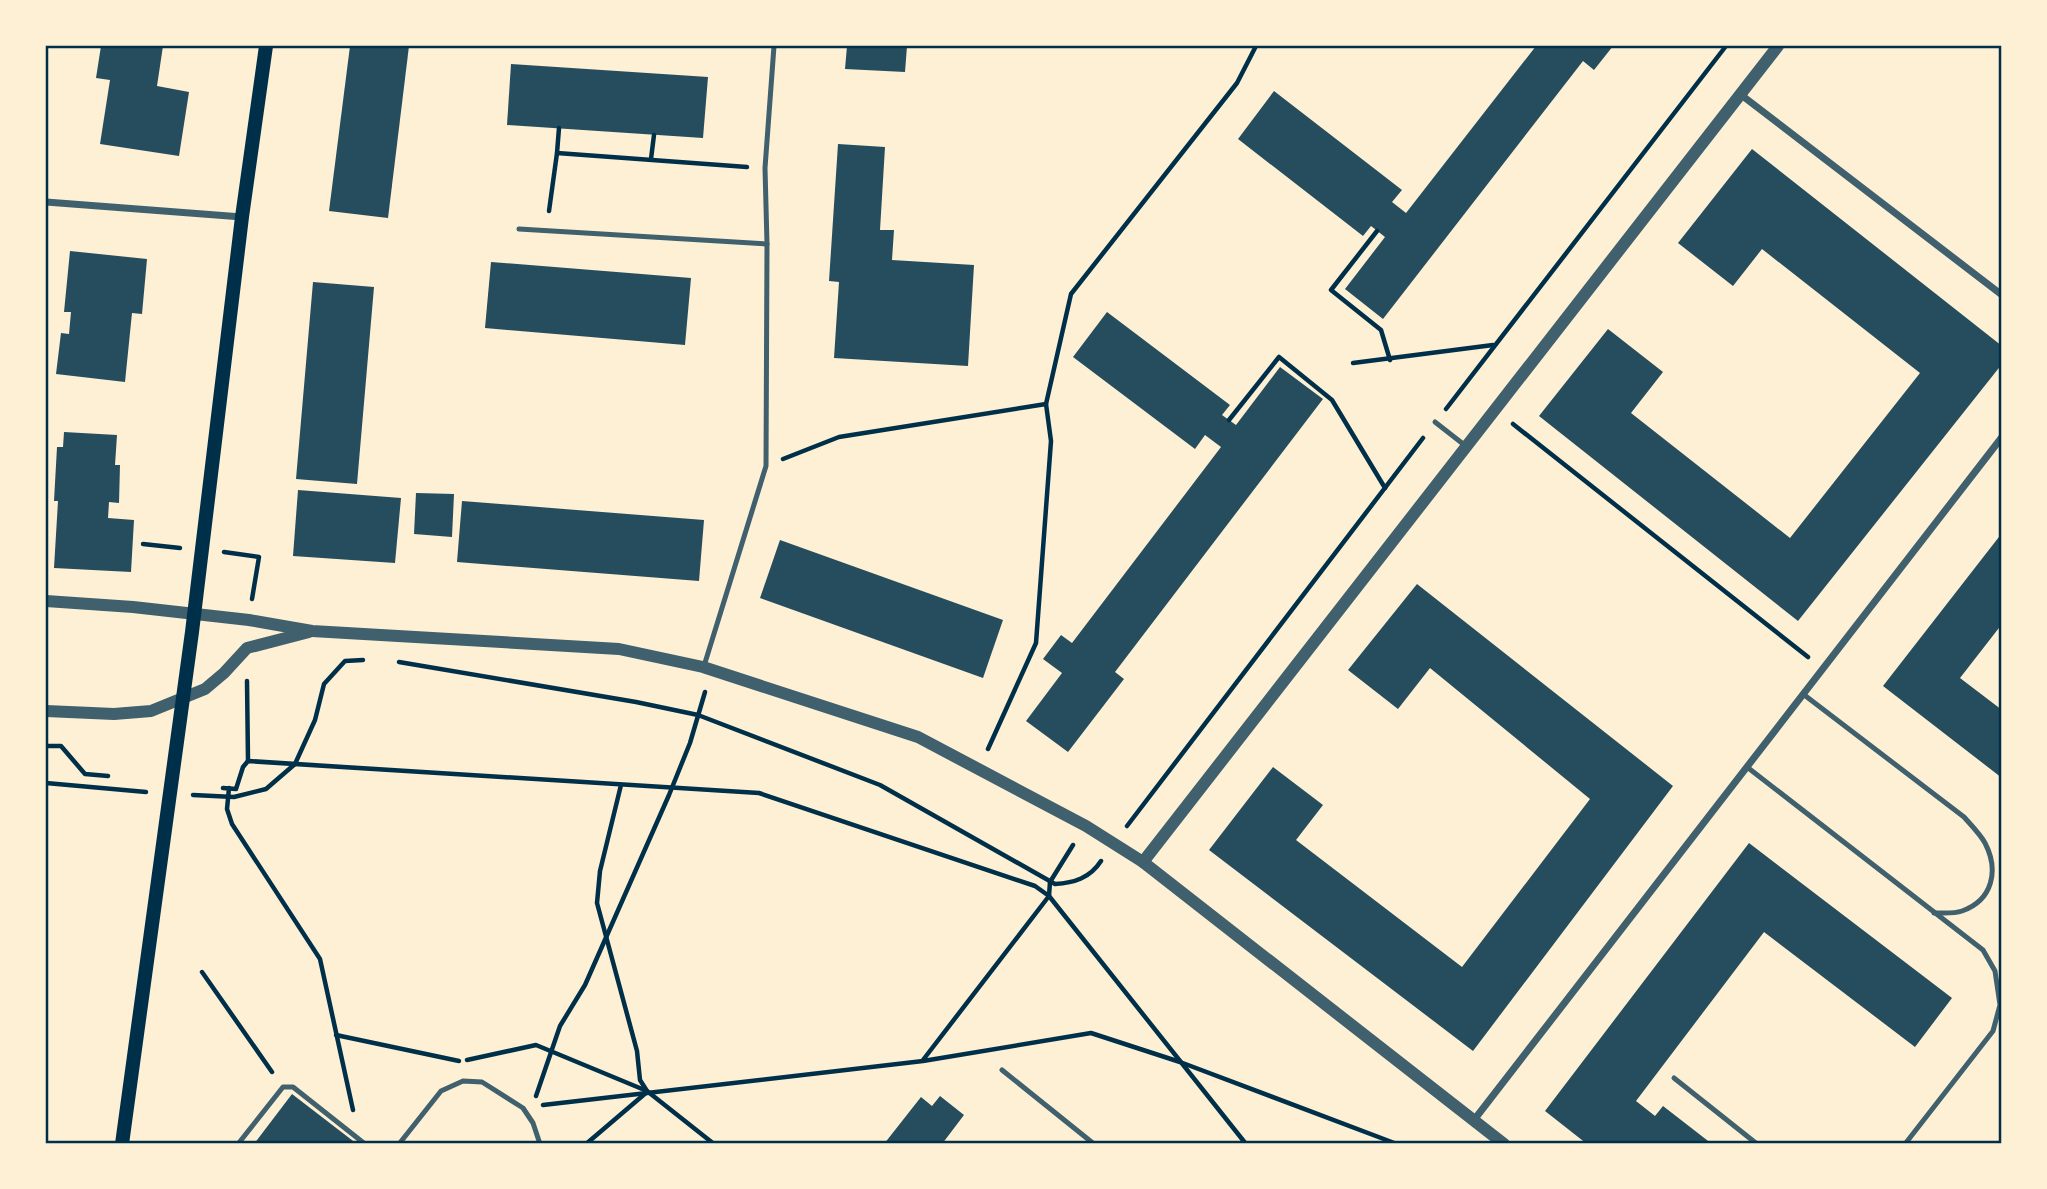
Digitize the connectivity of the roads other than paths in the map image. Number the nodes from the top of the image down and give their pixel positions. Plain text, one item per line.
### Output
1 (265, 46) edge
2 (774, 46) edge
3 (1777, 46) edge
4 (1740, 94) junction
5 (46, 202) edge
6 (242, 217) junction
7 (519, 229) dead end
8 (767, 244) junction
9 (2001, 295) edge
10 (1435, 422) road end
11 (2001, 437) edge
12 (1467, 447) junction
13 (46, 601) edge
14 (194, 614) junction
15 (312, 631) junction
16 (708, 669) junction
17 (1803, 694) junction
18 (182, 697) junction
19 (46, 711) edge
20 (1747, 767) junction
21 (1143, 862) junction
22 (1934, 913) junction
23 (1002, 1070) dead end
24 (1674, 1078) dead end
25 (1474, 1121) junction
26 (122, 1143) edge
27 (239, 1143) edge
28 (365, 1143) edge
29 (399, 1143) edge
30 (540, 1143) edge
31 (1094, 1143) edge
32 (1504, 1143) edge
33 (1757, 1143) edge
34 (1905, 1143) edge

1 - 6 main road
2 - 8 lane
3 - 4 street
4 - 9 street
4 - 12 street
5 - 6 street
6 - 14 main road
7 - 8 lane
8 - 16 lane
10 - 12 lane
11 - 17 street
12 - 21 street
13 - 14 street
14 - 15 street
14 - 18 main road
15 - 16 street
15 - 18 street
16 - 21 street
17 - 20 street
17 - 22 lane
18 - 19 street
18 - 26 main road
20 - 22 lane
20 - 25 street
21 - 25 street
22 - 34 lane
23 - 31 lane
24 - 33 lane
25 - 32 street
27 - 28 lane
29 - 30 lane

